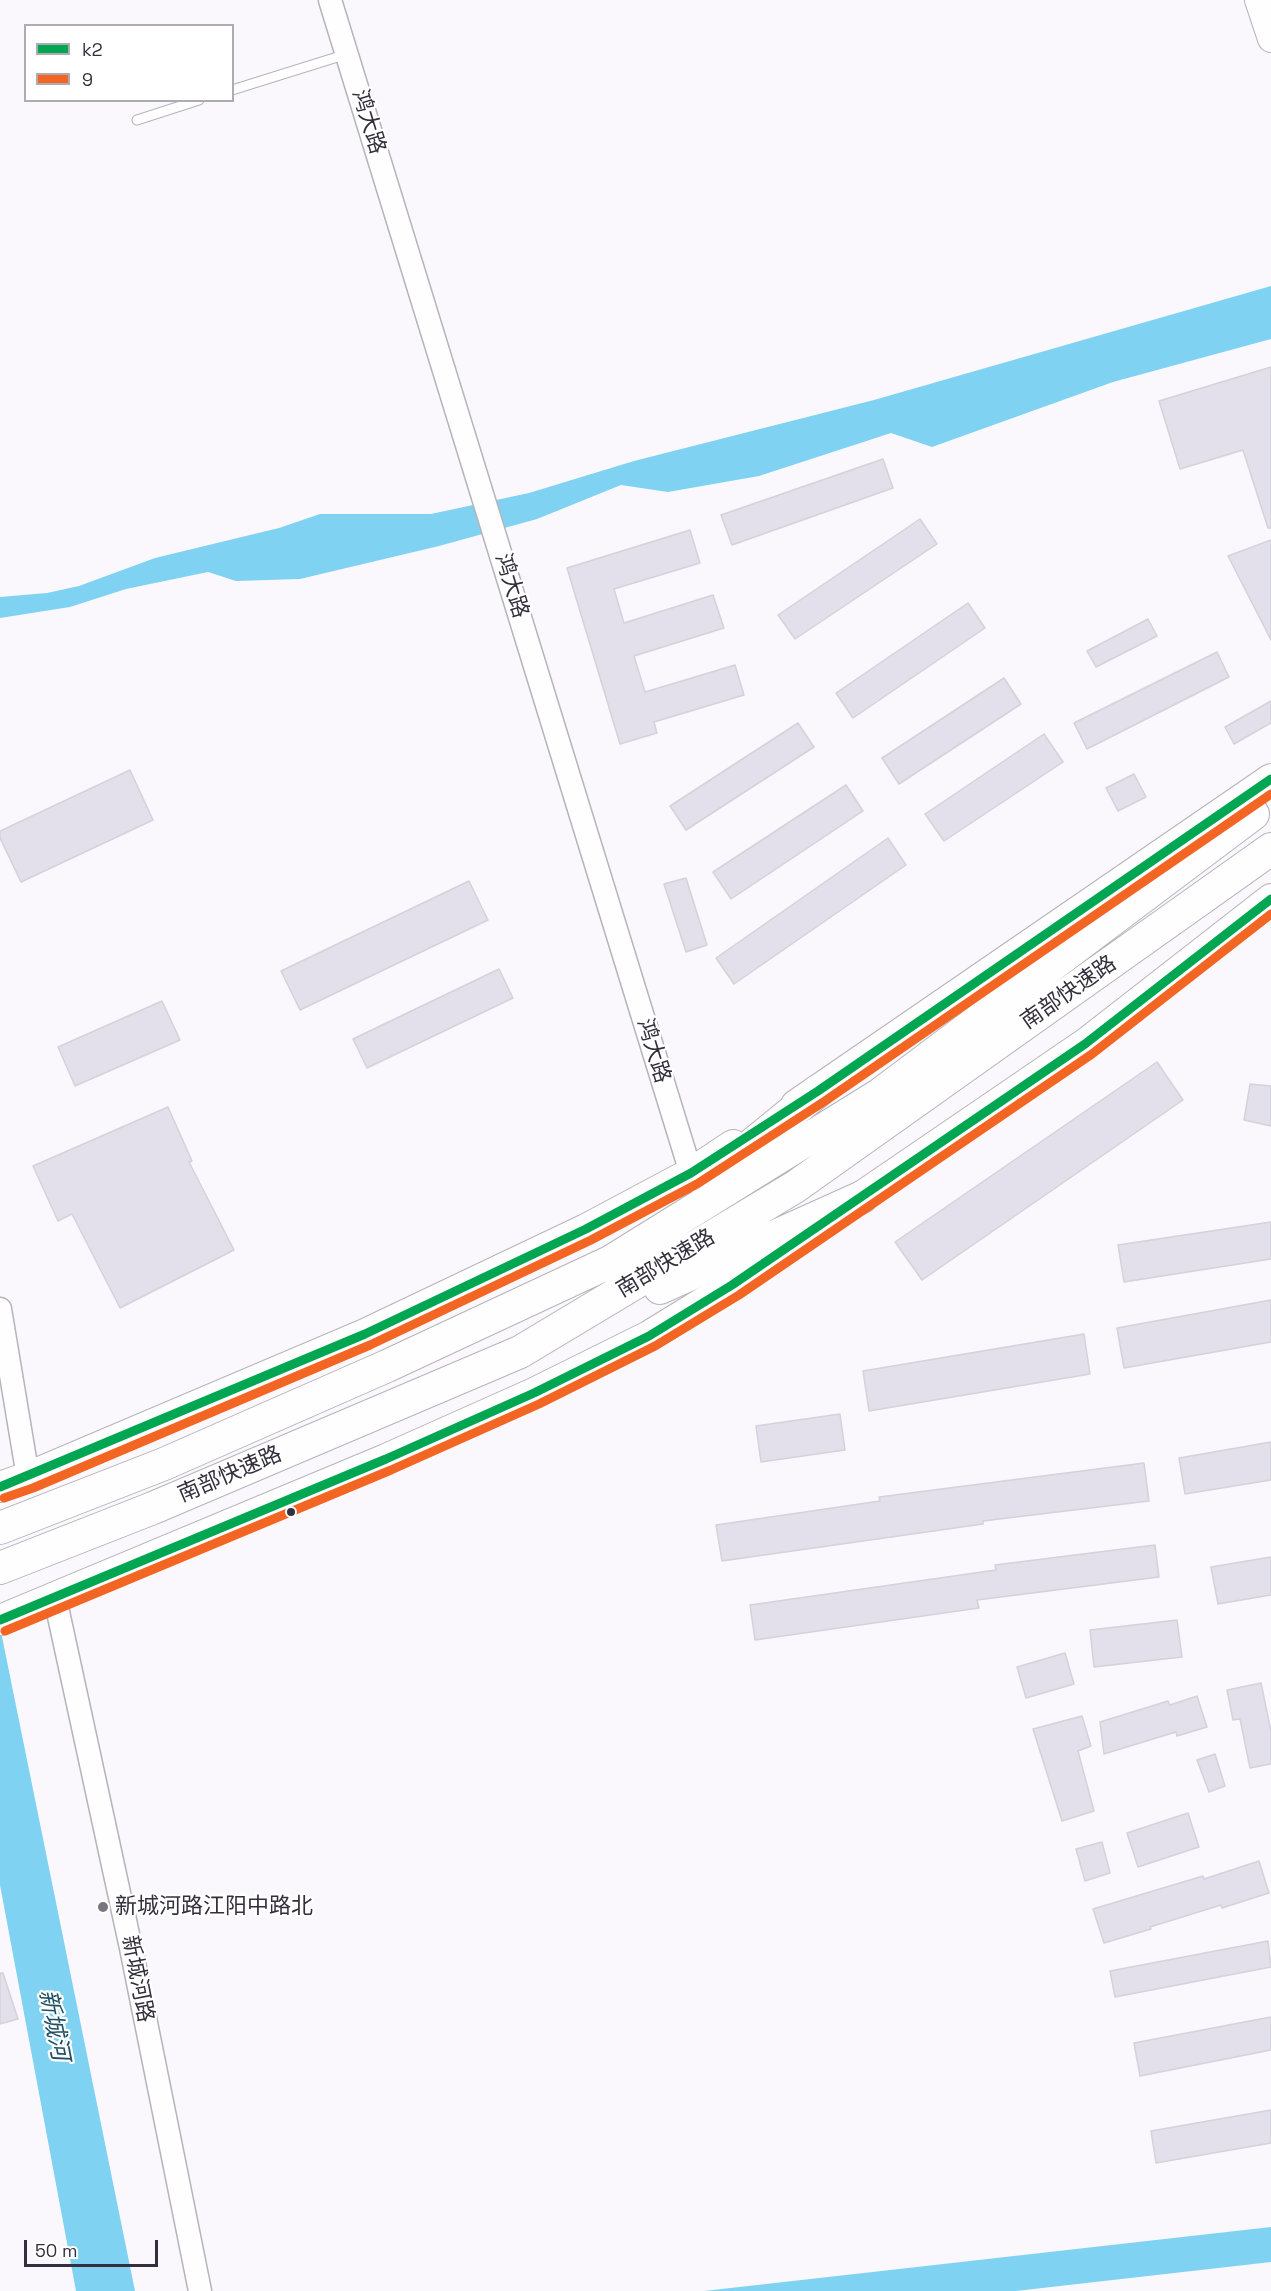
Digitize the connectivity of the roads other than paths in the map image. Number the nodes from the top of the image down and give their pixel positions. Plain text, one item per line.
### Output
1 (330, 0) edge
2 (1258, 0) edge
3 (1271, 39) edge
4 (347, 54) junction
5 (234, 89) edge
6 (193, 102) edge
7 (137, 120) dead end
8 (1264, 789) edge
9 (1271, 849) edge
10 (1271, 899) edge
11 (818, 1091) junction
12 (691, 1173) junction
13 (861, 1197) junction
14 (610, 1262) junction
15 (0, 1309) edge
16 (520, 1352) junction
17 (28, 1477) junction
18 (0, 1486) edge
19 (0, 1528) edge
20 (3, 1567) edge
21 (55, 1598) junction
22 (3, 1619) edge
23 (200, 2291) edge

1 - 4 street, 鸿大路
2 - 3 main road
4 - 5 lane
4 - 12 street, 鸿大路
6 - 7 lane
8 - 11 main road
8 - 14 highway, 南部快速路
9 - 16 highway, 南部快速路
10 - 13 main road
11 - 12 main road
11 - 14 highway
12 - 17 main road
13 - 16 highway
13 - 21 main road
14 - 19 highway, 南部快速路
15 - 17 street
16 - 20 highway, 南部快速路
17 - 18 main road
21 - 22 main road
21 - 23 street, 新城河路

